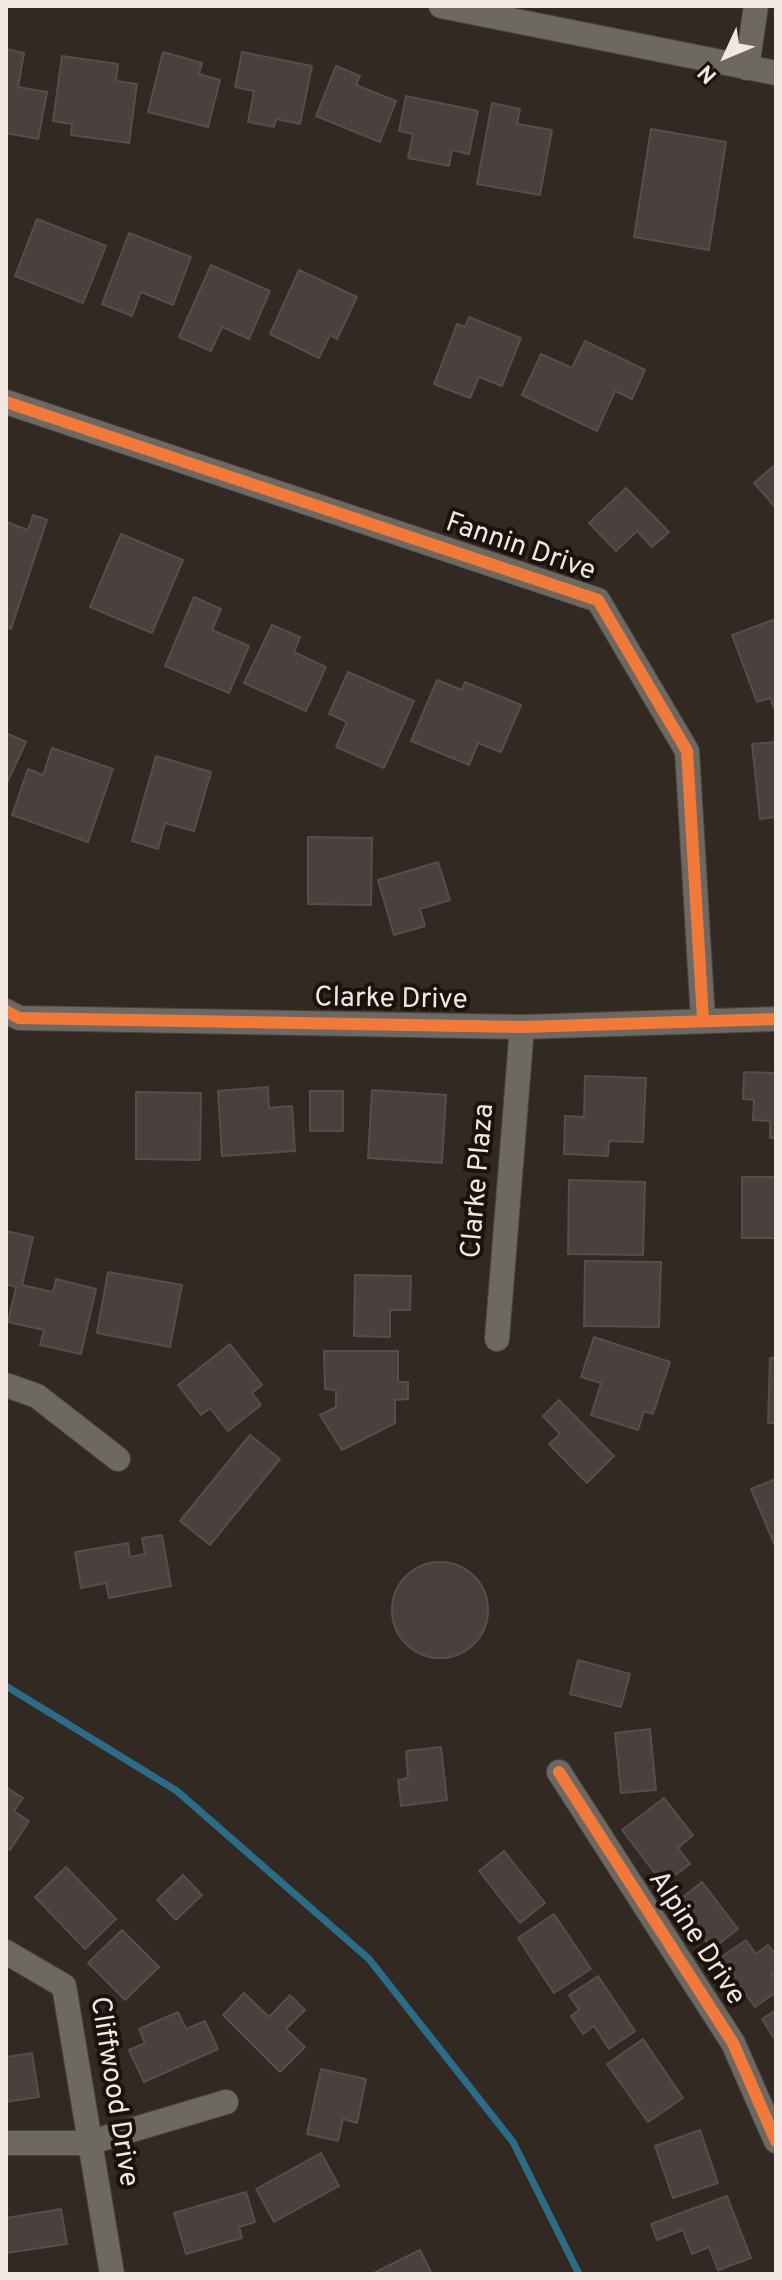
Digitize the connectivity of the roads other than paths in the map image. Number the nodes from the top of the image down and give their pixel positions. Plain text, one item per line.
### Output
1 (441, 6) edge
2 (756, 6) edge
3 (747, 68) junction
4 (776, 73) edge
5 (6, 402) edge
6 (6, 1011) edge
7 (703, 1019) junction
8 (776, 1019) edge
9 (522, 1027) junction
10 (497, 1339) dead end
11 (6, 1385) edge
12 (118, 1459) dead end
13 (559, 1772) dead end
14 (6, 1952) edge
15 (226, 2102) dead end
16 (776, 2141) edge
17 (6, 2143) edge
18 (88, 2143) junction
19 (112, 2274) edge

1 - 3 street
2 - 3 street
3 - 4 street
5 - 7 street, Fannin Drive
6 - 9 street, Clarke Drive
7 - 8 street, Clarke Drive
7 - 9 street, Clarke Drive
9 - 10 street, Clarke Plaza
11 - 12 street
13 - 16 street, Alpine Drive
14 - 18 street, Cliffwood Drive
15 - 18 street
17 - 18 street
18 - 19 street, Cliffwood Drive

